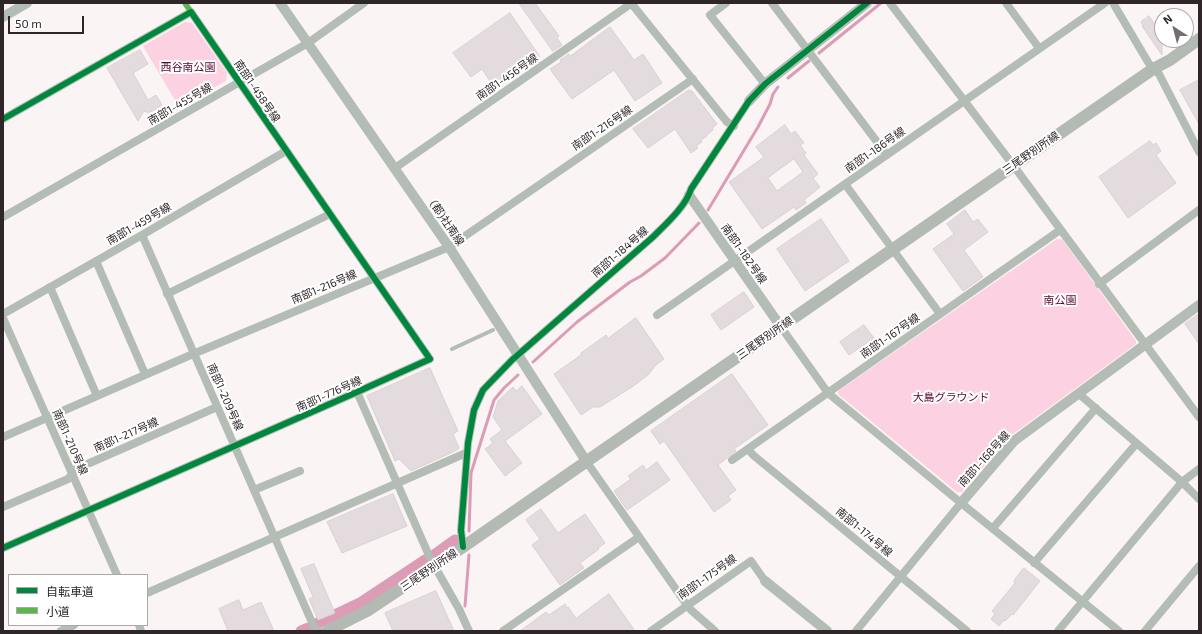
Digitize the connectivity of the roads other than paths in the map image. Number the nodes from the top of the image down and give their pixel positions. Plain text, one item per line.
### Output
1 (27, 3) edge
2 (185, 3) edge
3 (280, 3) edge
4 (364, 3) edge
5 (632, 3) edge
6 (726, 3) edge
7 (772, 3) edge
8 (866, 3) edge
9 (890, 3) edge
10 (1006, 3) edge
11 (1105, 3) edge
12 (1113, 3) edge
13 (191, 12) junction
14 (3, 17) edge
15 (1199, 39) edge
16 (308, 43) junction
17 (1039, 48) junction
18 (808, 50) junction
19 (1153, 69) junction
20 (693, 79) junction
21 (239, 83) junction
22 (765, 84) junction
23 (749, 101) joint
24 (964, 101) junction
25 (3, 119) edge
26 (734, 126) junction
27 (286, 151) junction
28 (1199, 152) edge
29 (887, 154) junction
30 (1013, 165) junction
31 (395, 168) junction
32 (845, 184) junction
33 (689, 195) junction
34 (1199, 210) edge
35 (330, 214) junction
36 (3, 217) edge
37 (1060, 230) junction
38 (142, 235) junction
39 (449, 247) junction
40 (892, 249) junction
41 (96, 261) junction
42 (734, 261) junction
43 (374, 278) junction
44 (1100, 284) junction
45 (50, 287) junction
46 (167, 294) junction
47 (1199, 305) edge
48 (3, 314) edge
49 (940, 314) junction
50 (657, 315) dead end
51 (3, 318) edge
52 (781, 327) junction
53 (493, 330) dead end
54 (1146, 345) junction
55 (452, 349) dead end
56 (193, 354) junction
57 (518, 355) junction
58 (430, 359) joint
59 (146, 374) junction
60 (357, 392) junction
61 (828, 393) junction
62 (1079, 394) junction
63 (97, 396) junction
64 (217, 407) junction
65 (1096, 408) junction
66 (46, 417) junction
67 (1199, 417) edge
68 (3, 437) edge
69 (1136, 444) junction
70 (234, 445) junction
71 (748, 449) junction
72 (466, 453) junction
73 (732, 460) dead end
74 (586, 461) junction
75 (1199, 469) edge
76 (300, 471) dead end
77 (72, 474) junction
78 (1182, 482) junction
79 (398, 483) junction
80 (254, 490) junction
81 (1199, 499) edge
82 (961, 503) junction
83 (3, 507) edge
84 (88, 510) junction
85 (993, 528) junction
86 (275, 537) junction
87 (639, 537) junction
88 (463, 547) junction
89 (3, 548) edge
90 (1034, 563) junction
91 (434, 566) junction
92 (1199, 566) edge
93 (117, 574) edge
94 (901, 577) junction
95 (765, 580) joint
96 (148, 593) edge
97 (1082, 602) junction
98 (687, 605) junction
99 (72, 626) edge
100 (61, 631) edge
101 (319, 631) edge
102 (327, 631) edge
103 (469, 631) edge
104 (503, 631) edge
105 (650, 631) edge
106 (713, 631) edge
107 (827, 631) edge
108 (856, 631) edge
109 (967, 631) edge
110 (1058, 631) edge
111 (1119, 631) edge
112 (1145, 631) edge

1 - 14 street
2 - 13 street
3 - 16 street, (都)社南線
4 - 16 street, 南部1-455号線
5 - 20 street
5 - 31 street, 南部1-456号線
6 - 22 street
7 - 18 street
8 - 18 street, 南部1-184号線
9 - 24 street
10 - 17 street
11 - 17 street, 南部1-186号線
12 - 19 street
13 - 21 street, 南部1-458号線
13 - 25 street
15 - 19 main road, 三尾野別所線
16 - 21 street, 南部1-455号線
16 - 31 street, (都)社南線
17 - 24 street, 南部1-186号線
18 - 22 street, 南部1-184号線
18 - 29 street
19 - 28 street
19 - 30 main road, 三尾野別所線
20 - 26 street
20 - 39 street, 南部1-216号線
21 - 27 street, 南部1-458号線
21 - 36 street, 南部1-455号線
22 - 23 street, 南部1-184号線
23 - 26 street, 南部1-184号線
24 - 29 street, 南部1-186号線
24 - 30 street
26 - 33 street, 南部1-184号線
27 - 35 street, 南部1-458号線
27 - 38 street, 南部1-459号線
29 - 32 street, 南部1-186号線
30 - 37 street
30 - 40 main road, 三尾野別所線
31 - 39 street, (都)社南線
32 - 40 street
32 - 42 street, 南部1-186号線
33 - 42 street, 南部1-182号線
33 - 57 street, 南部1-184号線
34 - 44 street
35 - 43 street, 南部1-458号線
35 - 46 street
37 - 44 street
37 - 49 street, 南部1-167号線
38 - 41 street, 南部1-459号線
38 - 46 street, 南部1-209号線
39 - 43 street, 南部1-216号線
39 - 57 street, (都)社南線
40 - 49 street
40 - 52 main road, 三尾野別所線
41 - 45 street, 南部1-459号線
41 - 59 street
42 - 50 street, 南部1-186号線
42 - 52 street, 南部1-182号線
43 - 56 street, 南部1-216号線
43 - 58 street, 南部1-458号線
44 - 54 street
45 - 48 street, 南部1-459号線
45 - 63 street
46 - 56 street, 南部1-209号線
47 - 54 street, 南部1-168号線
49 - 61 street, 南部1-167号線
51 - 66 street, 南部1-210号線
52 - 61 street
52 - 74 main road, 三尾野別所線
53 - 55 lane
54 - 62 street, 南部1-168号線
54 - 67 street
56 - 59 street, 南部1-216号線
56 - 64 street, 南部1-209号線
57 - 72 street, 南部1-184号線
57 - 74 street, (都)社南線
58 - 60 street, 南部1-776号線
59 - 63 street, 南部1-216号線
60 - 70 street, 南部1-776号線
60 - 79 street
61 - 71 street, 南部1-167号線
61 - 82 street
62 - 65 street
62 - 82 street, 南部1-168号線
63 - 66 street, 南部1-216号線
64 - 70 street, 南部1-209号線
64 - 77 street, 南部1-217号線
65 - 69 street
65 - 85 street
66 - 68 street, 南部1-216号線
66 - 77 street, 南部1-210号線
69 - 78 street
69 - 90 street
70 - 80 street, 南部1-209号線
70 - 84 street, 南部1-776号線
71 - 73 street, 南部1-167号線
71 - 94 street, 南部1-174号線
72 - 79 street
72 - 88 street, 南部1-184号線
74 - 87 street
74 - 88 main road, 三尾野別所線
75 - 78 street
76 - 80 street
77 - 83 street, 南部1-217号線
77 - 84 street, 南部1-210号線
78 - 81 street
78 - 97 street
79 - 86 street
79 - 91 street
80 - 86 street, 南部1-209号線
82 - 85 street
82 - 94 street, 南部1-168号線
84 - 89 street, 南部1-776号線
84 - 93 street, 南部1-210号線
85 - 90 street
86 - 96 street
86 - 101 street, 南部1-209号線
87 - 98 street
87 - 104 street
88 - 91 main road, 三尾野別所線
90 - 97 street
91 - 102 main road, 三尾野別所線
91 - 103 street
92 - 112 street
94 - 108 street, 南部1-168号線
94 - 109 street, 南部1-174号線
95 - 98 street, 南部1-175号線
95 - 107 street, 南部1-175号線
97 - 110 street
97 - 111 street
98 - 105 street, 南部1-175号線
98 - 106 street
99 - 100 street

